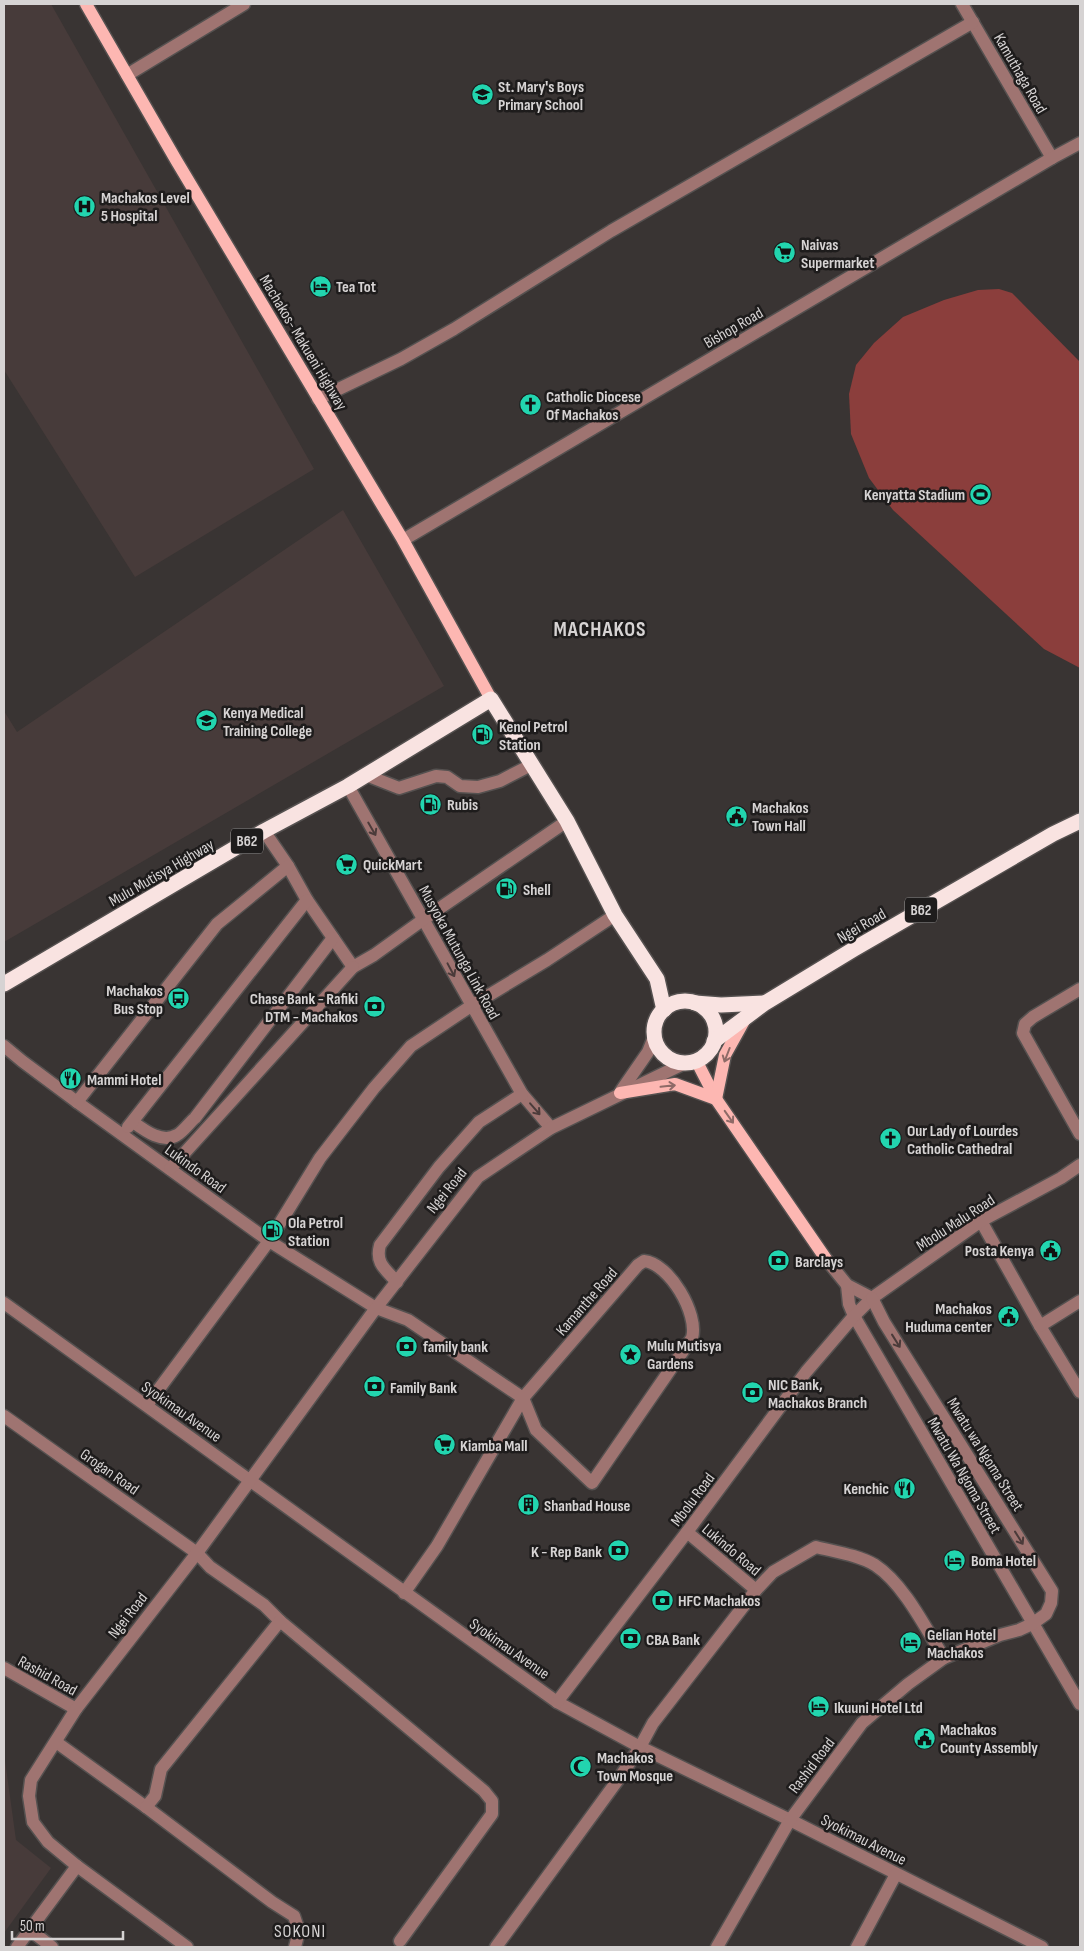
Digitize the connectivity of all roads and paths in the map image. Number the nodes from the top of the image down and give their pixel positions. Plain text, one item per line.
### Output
1 (86, 4) edge
2 (244, 4) edge
3 (962, 4) edge
4 (973, 22) junction
5 (127, 76) junction
6 (1080, 143) edge
7 (1052, 158) junction
8 (318, 399) junction
9 (403, 540) junction
10 (491, 699) junction
11 (531, 764) junction
12 (366, 775) junction
13 (348, 786) junction
14 (567, 821) junction
15 (1080, 821) edge
16 (264, 831) junction
17 (288, 866) junction
18 (307, 900) junction
19 (616, 915) junction
20 (424, 919) junction
21 (333, 938) junction
22 (353, 967) junction
23 (657, 980) junction
24 (4, 984) edge
25 (1080, 989) edge
26 (689, 1001) junction
27 (765, 1003) junction
28 (471, 1006) junction
29 (664, 1010) junction
30 (747, 1015) junction
31 (654, 1037) junction
32 (714, 1041) junction
33 (4, 1046) edge
34 (690, 1061) junction
35 (620, 1093) junction
36 (522, 1094) junction
37 (716, 1099) junction
38 (77, 1102) junction
39 (133, 1122) junction
40 (551, 1128) junction
41 (1080, 1134) edge
42 (121, 1135) junction
43 (1080, 1165) edge
44 (170, 1169) junction
45 (981, 1221) junction
46 (269, 1241) junction
47 (826, 1259) joint
48 (397, 1282) junction
49 (847, 1285) junction
50 (872, 1298) junction
51 (1080, 1301) edge
52 (4, 1303) edge
53 (376, 1308) junction
54 (854, 1316) junction
55 (1040, 1326) junction
56 (1080, 1392) edge
57 (523, 1398) junction
58 (147, 1405) junction
59 (4, 1416) edge
60 (251, 1480) junction
61 (687, 1532) junction
62 (198, 1553) junction
63 (756, 1590) junction
64 (404, 1593) junction
65 (280, 1621) junction
66 (1032, 1624) junction
67 (944, 1658) junction
68 (4, 1668) edge
69 (557, 1702) junction
70 (1080, 1704) edge
71 (76, 1709) junction
72 (56, 1742) junction
73 (640, 1747) junction
74 (146, 1807) junction
75 (790, 1820) junction
76 (77, 1866) junction
77 (896, 1874) junction
78 (30, 1930) junction
79 (400, 1941) dead end
80 (17, 1947) edge
81 (52, 1947) edge
82 (187, 1947) edge
83 (295, 1947) edge
84 (496, 1947) edge
85 (717, 1947) edge
86 (857, 1947) edge
87 (1042, 1947) edge

1 - 5 main road, Machakos- Makueni Highway
2 - 5 street
3 - 4 street, Kamuthaga Road
4 - 7 street, Kamuthaga Road
4 - 8 street
5 - 8 main road, Machakos- Makueni Highway
6 - 7 street, Bishop Road
7 - 9 street, Bishop Road
8 - 9 main road, Machakos- Makueni Highway
9 - 10 main road, Machakos- Makueni Highway
10 - 11 highway
10 - 12 highway, Mulu Mutisya Highway / B62
11 - 12 street
11 - 14 highway
12 - 13 highway, Mulu Mutisya Highway / B62
13 - 16 highway, Mulu Mutisya Highway / B62
13 -> 20 street, Musyoka Mutunga Link Road
14 - 19 highway
14 - 20 street
15 - 27 highway, Ngei Road / B62
16 - 17 street
16 - 24 highway, Mulu Mutisya Highway / B62
17 - 18 street
17 - 38 street
18 - 21 street
18 - 39 street
19 - 23 highway
19 - 28 street
20 - 22 street
20 -> 28 street, Musyoka Mutunga Link Road
21 - 22 street
21 - 39 street
22 - 44 street
23 - 26 highway
23 - 29 highway
25 - 41 street
26 - 27 highway, B62
26 - 29 highway, B62
26 - 32 highway
27 - 30 highway, B62
28 - 36 street, Musyoka Mutunga Link Road
28 - 46 street
29 - 31 highway
30 - 32 highway, B62
30 -> 37 main road
31 - 34 highway
31 - 35 street, Ngei Road
32 - 34 highway, B62
33 - 38 street, Lukindo Road
34 - 35 street, Ngei Road
34 - 37 main road
35 -> 37 main road
35 - 40 street, Ngei Road
36 -> 40 street, Musyoka Mutunga Link Road
36 - 48 street
37 -> 47 main road
38 - 42 street, Lukindo Road
39 - 42 street
40 - 48 street, Ngei Road
42 - 44 street, Lukindo Road
43 - 45 street, Mbolu Malu Road
44 - 46 street, Lukindo Road
45 - 50 street, Mbolu Malu Road
45 - 55 street
46 - 53 street, Lukindo Road
46 - 58 street
47 - 49 street
48 - 53 street, Ngei Road
49 - 50 street
49 - 54 street, Mwatu Wa Ngoma Street
50 - 54 street, Mbolu Malu Road
50 -> 66 street, Mwatu wa Ngoma Street
51 - 55 street
52 - 58 street, Syokimau Avenue
53 - 57 street
53 - 60 street, Ngei Road
54 - 61 street, Mbolu Road
54 - 66 street, Mwatu Wa Ngoma Street
55 - 56 street
57 - 57 street, Kamanthe Road
57 - 64 street, Kamanthe Road
58 - 60 street, Syokimau Avenue
59 - 62 street, Grogan Road
60 - 62 street, Ngei Road
60 - 64 street, Syokimau Avenue
61 - 63 street, Lukindo Road
61 - 69 street, Mbolu Road
62 - 65 street, Grogan Road
62 - 71 street, Ngei Road
63 - 67 street
63 - 73 street
64 - 69 street, Syokimau Avenue
65 - 74 street
65 - 79 street, Grogan Road
66 - 67 street, Rashid Road
66 - 70 street, Mwatu Wa Ngoma Street
67 - 75 street, Rashid Road
68 - 71 street, Rashid Road
69 - 73 street, Syokimau Avenue
71 - 72 street, Ngei Road
72 - 74 street
72 - 76 street, Ngei Road
73 - 75 street, Syokimau Avenue
73 - 84 street
74 - 83 street
75 - 77 street, Syokimau Avenue
75 - 85 street, Rashid Road
76 - 78 street
76 - 82 street
77 - 86 street
77 - 87 street, Syokimau Avenue
78 - 80 street
78 - 81 street

